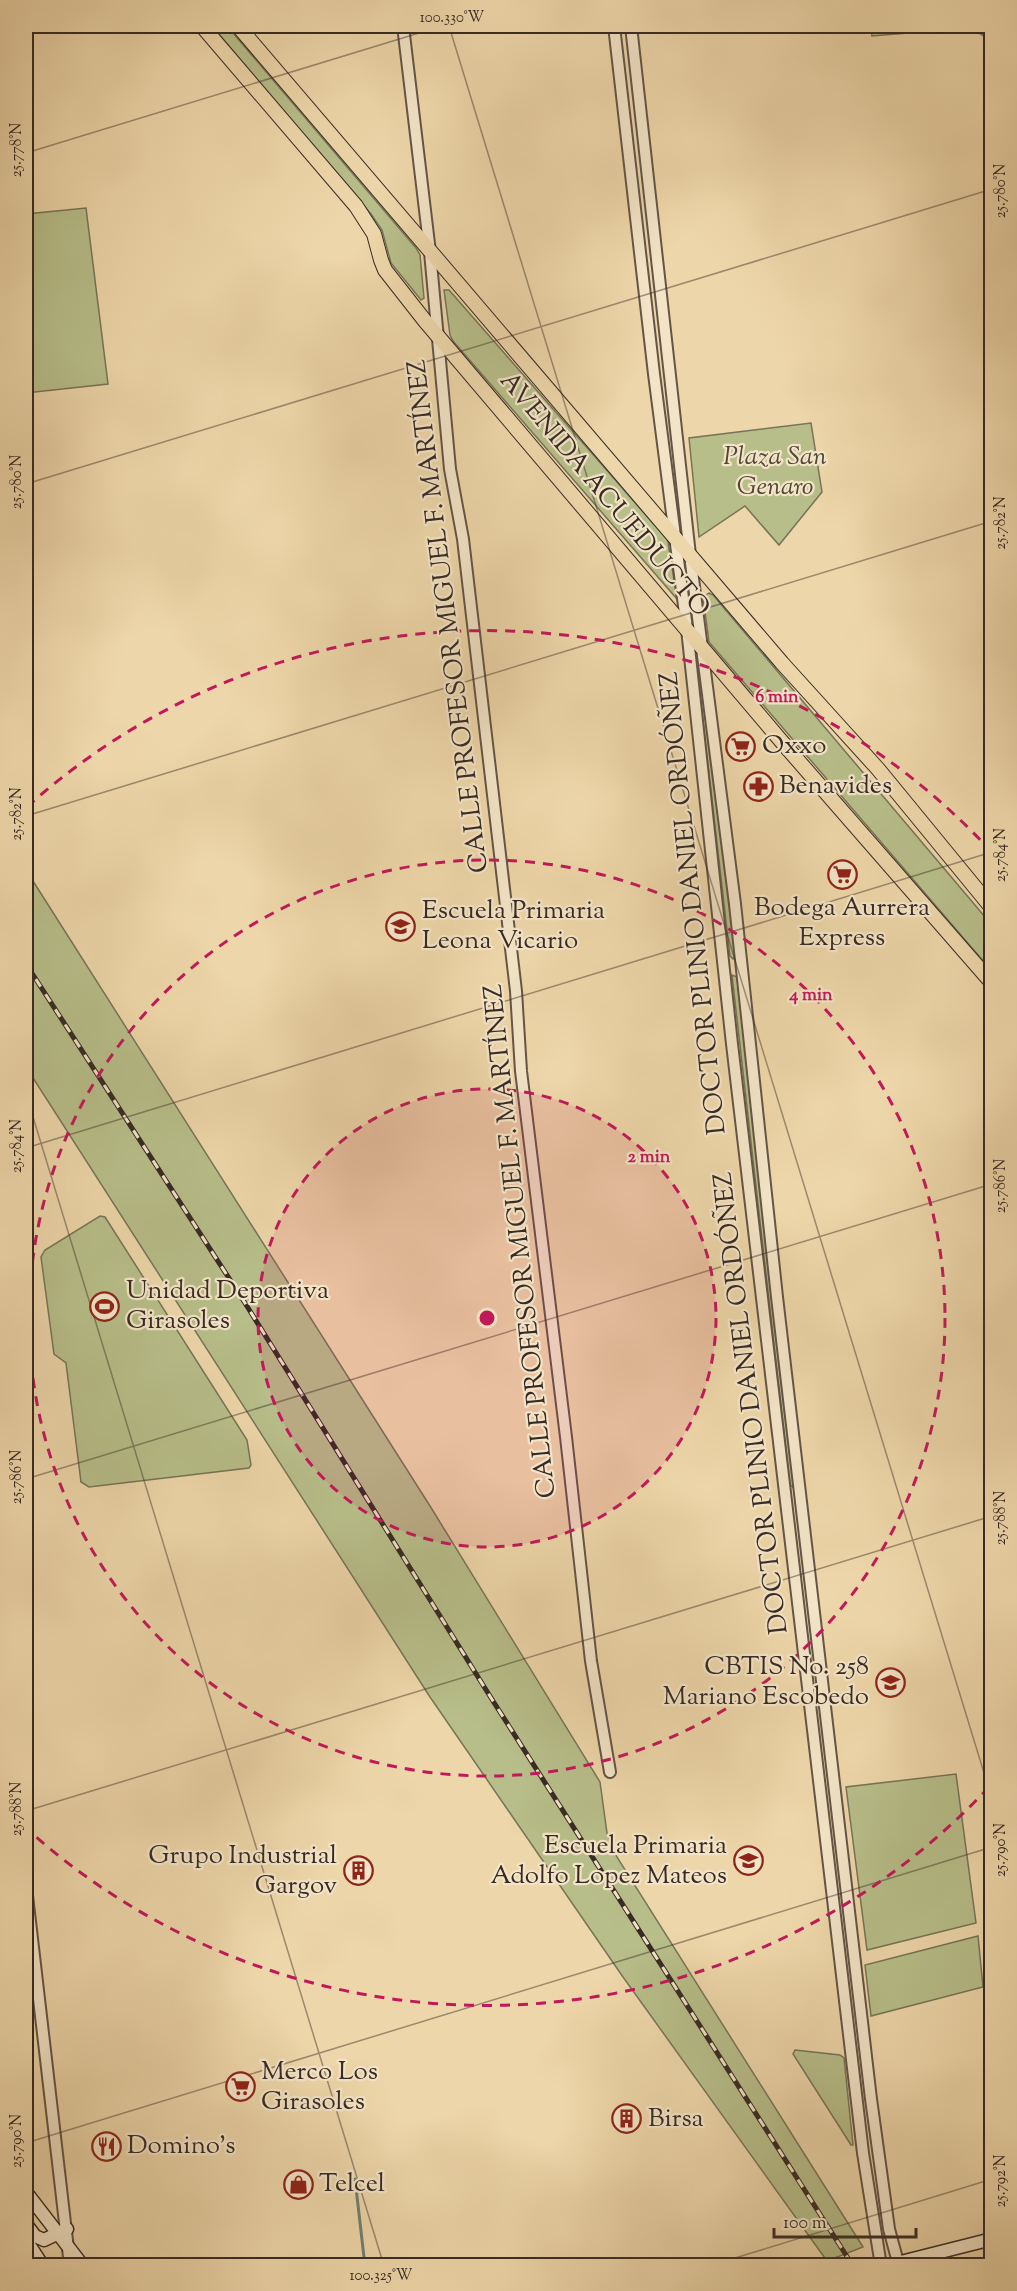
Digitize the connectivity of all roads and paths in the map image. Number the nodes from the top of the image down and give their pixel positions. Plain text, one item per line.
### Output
1 (202, 26) edge
2 (238, 26) edge
3 (403, 26) edge
4 (614, 26) edge
5 (631, 26) edge
6 (430, 252) junction
7 (438, 336) junction
8 (673, 535) junction
9 (690, 555) junction
10 (687, 629) junction
11 (703, 649) junction
12 (992, 908) edge
13 (725, 967) junction
14 (742, 970) junction
15 (992, 983) edge
16 (786, 1490) junction
17 (801, 1490) junction
18 (609, 1772) dead end
19 (26, 1887) edge
20 (26, 2192) edge
21 (26, 2224) edge
22 (63, 2232) junction
23 (992, 2239) edge
24 (26, 2241) edge
25 (70, 2251) junction
26 (992, 2263) edge
27 (899, 2264) edge
28 (43, 2265) edge
29 (72, 2265) edge
30 (83, 2265) edge
31 (883, 2265) edge
32 (983, 2265) edge

1 - 7 main road, AVENIDA ACUEDUCTO
2 - 6 main road, AVENIDA ACUEDUCTO
3 - 6 street, CALLE PROFESOR MIGUEL F. MARTÍNEZ
4 - 8 street, DOCTOR PLINIO DANIEL ORDÓÑEZ
5 - 9 street, DOCTOR PLINIO DANIEL ORDÓÑEZ
6 - 7 street, CALLE PROFESOR MIGUEL F. MARTÍNEZ
6 - 8 main road, AVENIDA ACUEDUCTO
7 - 10 main road, AVENIDA ACUEDUCTO
7 - 18 street, CALLE PROFESOR MIGUEL F. MARTÍNEZ
8 - 9 main road, AVENIDA ACUEDUCTO
8 - 10 street, DOCTOR PLINIO DANIEL ORDÓÑEZ
9 - 11 street, DOCTOR PLINIO DANIEL ORDÓÑEZ
9 - 12 main road, AVENIDA ACUEDUCTO
10 - 11 main road, AVENIDA ACUEDUCTO
10 - 13 street, DOCTOR PLINIO DANIEL ORDÓÑEZ
11 - 14 street, DOCTOR PLINIO DANIEL ORDÓÑEZ
11 - 15 main road, AVENIDA ACUEDUCTO
13 - 14 street
13 - 16 street, DOCTOR PLINIO DANIEL ORDÓÑEZ
14 - 17 street, DOCTOR PLINIO DANIEL ORDÓÑEZ
16 - 17 street
16 - 31 street, DOCTOR PLINIO DANIEL ORDÓÑEZ
17 - 27 street, DOCTOR PLINIO DANIEL ORDÓÑEZ
19 - 22 street
20 - 22 main road
21 - 22 main road
22 - 25 main road
23 - 27 main road
24 - 28 main road
25 - 29 street
25 - 30 main road
26 - 32 main road
27 - 31 main road

